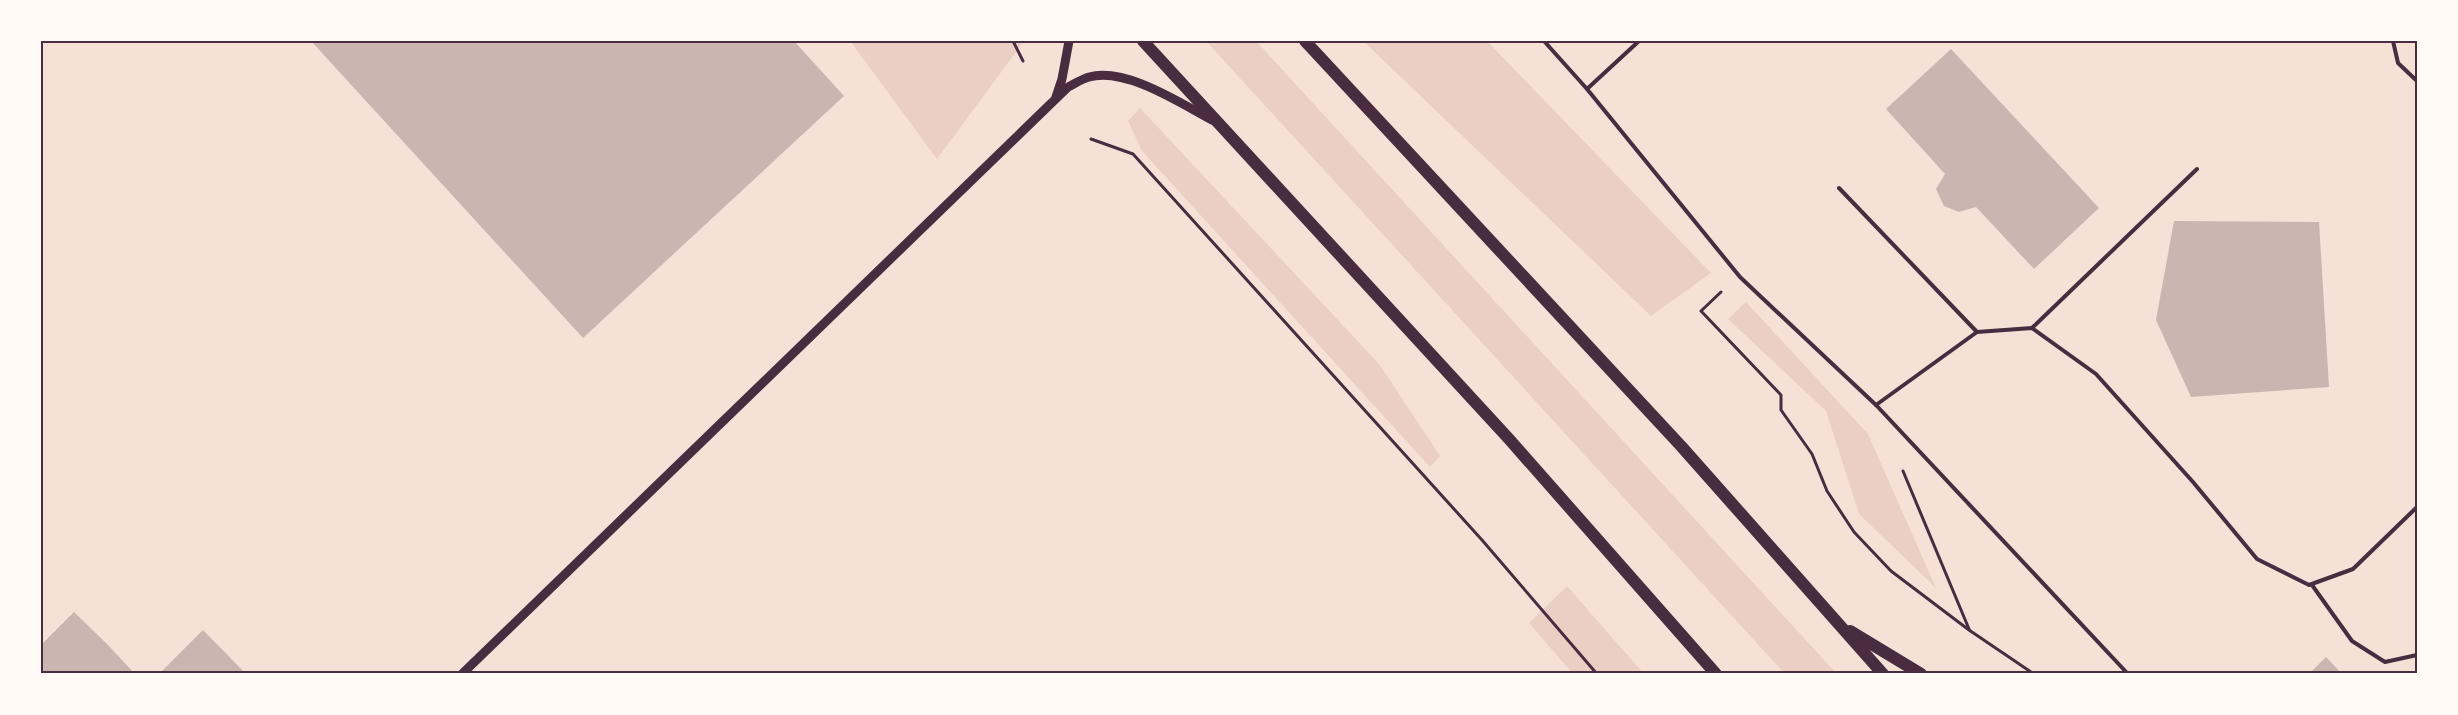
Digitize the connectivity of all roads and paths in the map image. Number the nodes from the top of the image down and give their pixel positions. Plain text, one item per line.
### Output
1 (1013, 41) edge
2 (1069, 41) edge
3 (1143, 41) edge
4 (1305, 41) edge
5 (1312, 41) edge
6 (1544, 41) edge
7 (1639, 41) edge
8 (2393, 41) edge
9 (1023, 61) dead end
10 (1327, 66) junction
11 (2417, 81) edge
12 (1587, 89) junction
13 (1055, 99) junction
14 (1218, 124) junction
15 (1091, 139) dead end
16 (2197, 169) dead end
17 (1839, 188) dead end
18 (1724, 289) dead end
19 (2032, 328) junction
20 (1977, 332) junction
21 (1876, 405) junction
22 (1902, 468) dead end
23 (2417, 508) edge
24 (2312, 585) junction
25 (1837, 624) junction
26 (1969, 630) junction
27 (2417, 655) edge
28 (462, 674) edge
29 (1597, 674) edge
30 (1716, 674) edge
31 (1883, 674) edge
32 (1920, 674) edge
33 (2034, 674) edge
34 (2128, 674) edge

1 - 9 path
2 - 13 street
3 - 14 main road
4 - 10 main road
5 - 10 street
6 - 12 lane
7 - 12 lane
8 - 11 lane
10 - 25 main road
12 - 21 lane
13 - 14 street
13 - 28 street
14 - 30 main road
15 - 29 path
16 - 19 lane
17 - 20 lane
18 - 26 path
19 - 20 lane
19 - 24 lane
20 - 21 lane
21 - 34 lane
22 - 26 path
23 - 24 lane
24 - 27 lane
25 - 31 main road
25 - 32 main road
26 - 33 path

